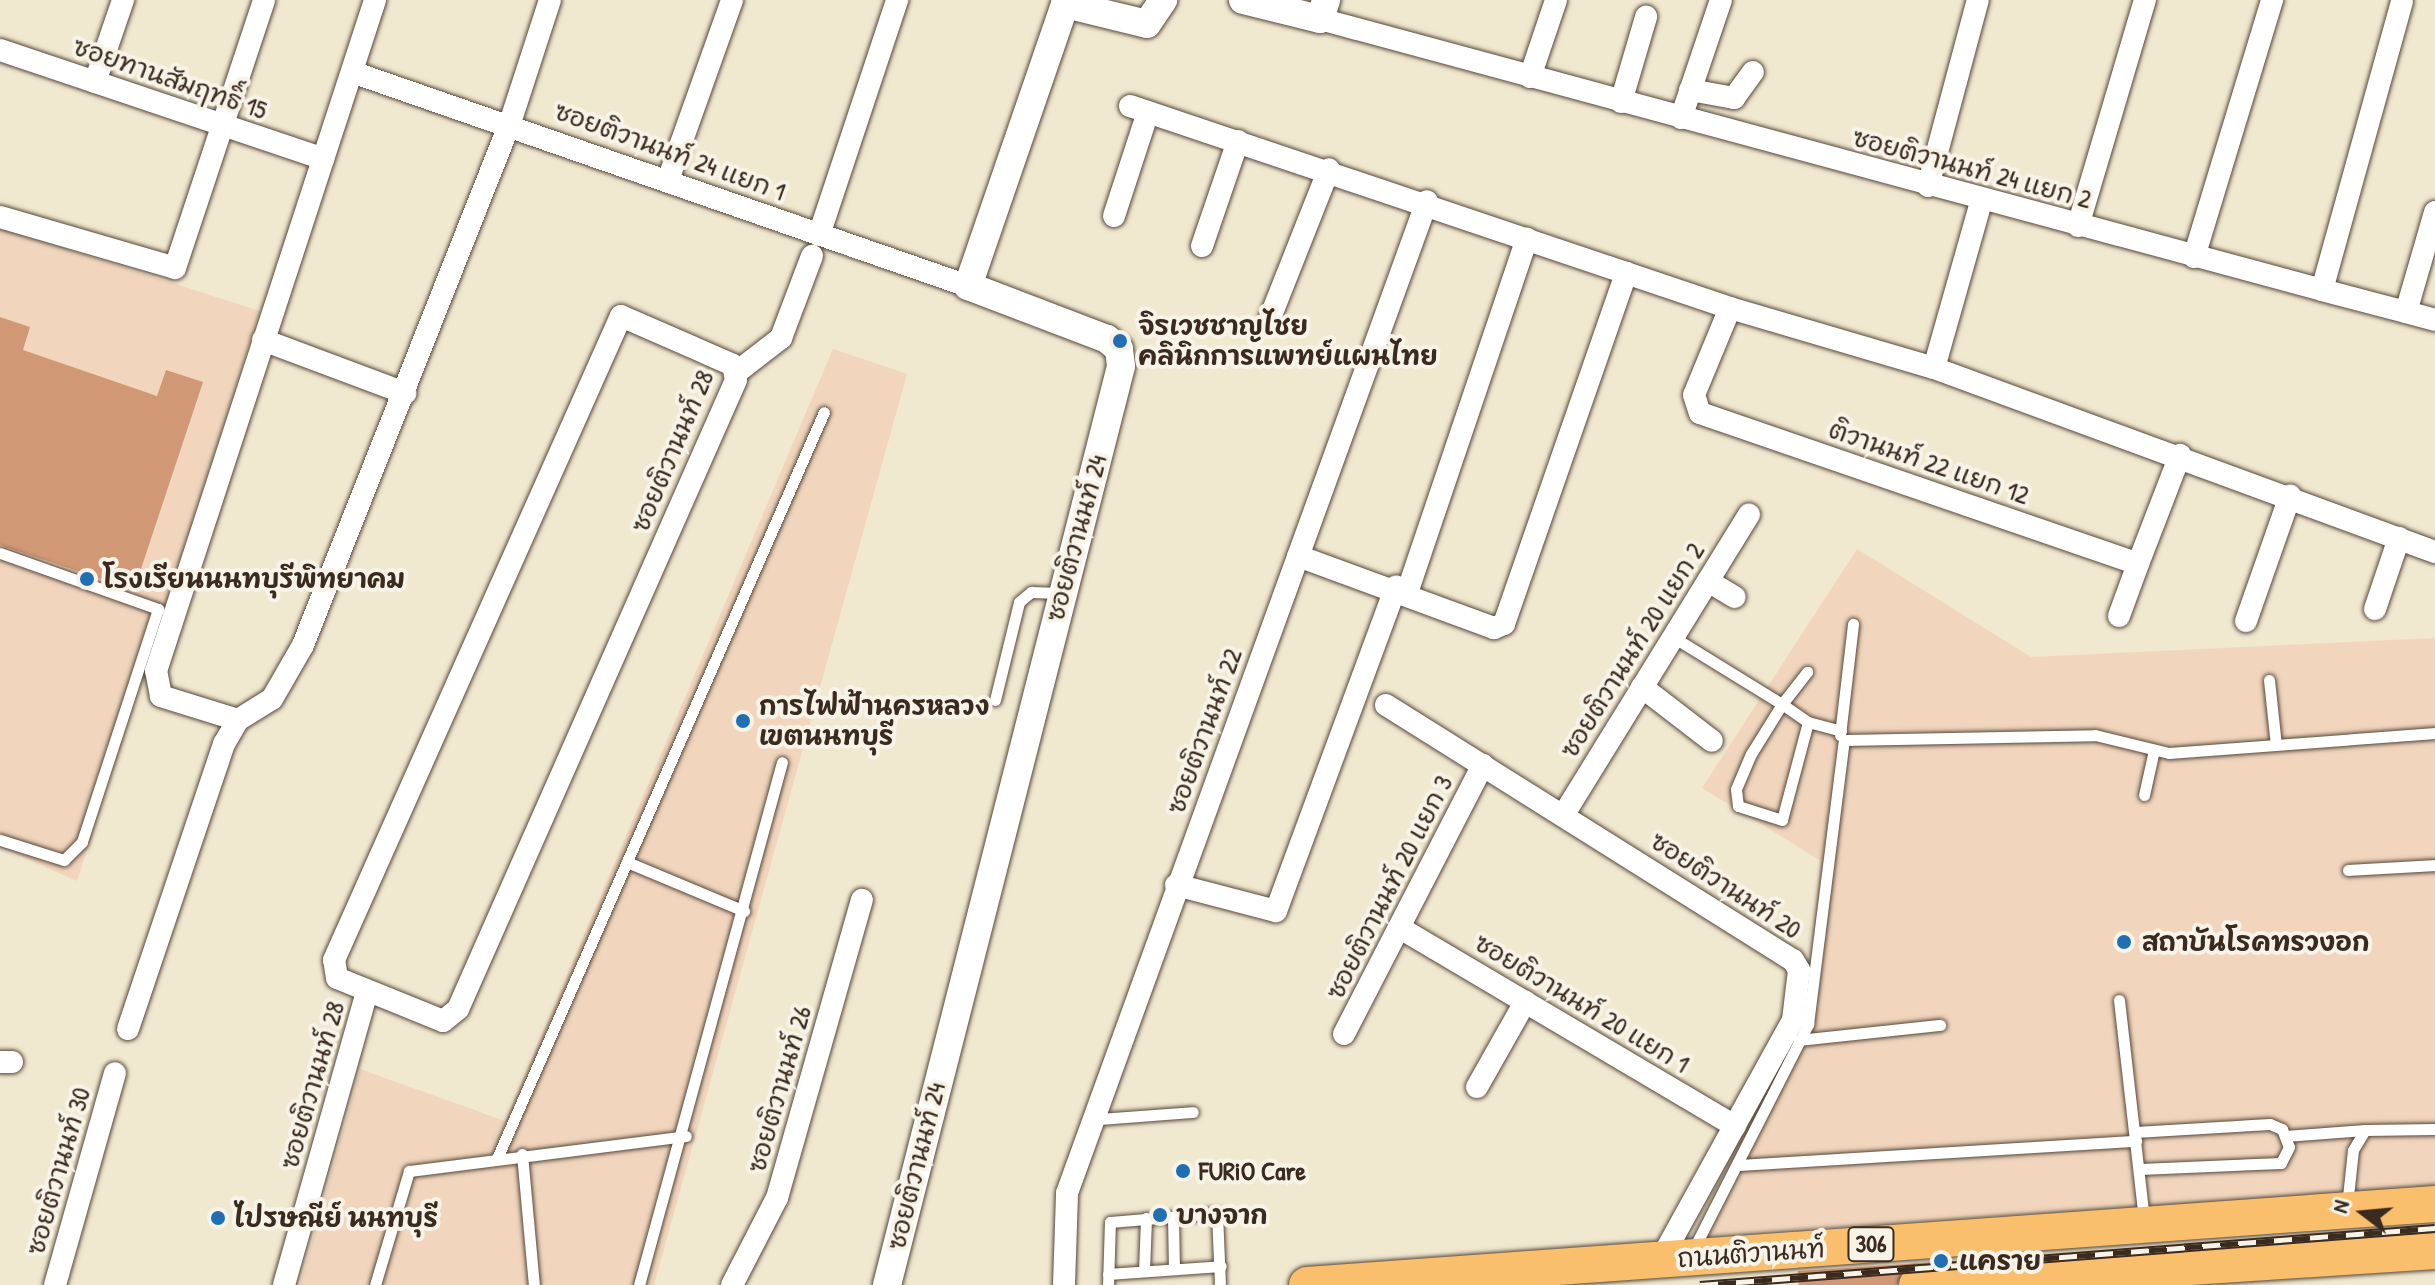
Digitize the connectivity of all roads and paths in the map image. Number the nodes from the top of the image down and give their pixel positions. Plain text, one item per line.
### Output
1 (123, 0) edge
2 (264, 0) edge
3 (550, 0) edge
4 (732, 0) edge
5 (897, 0) edge
6 (1163, 0) edge
7 (1243, 0) edge
8 (1556, 0) edge
9 (1721, 0) edge
10 (1978, 0) edge
11 (2145, 0) edge
12 (2272, 0) edge
13 (369, 2) edge
14 (1066, 2) edge
15 (2402, 2) edge
16 (1323, 9) edge
17 (1646, 17) dead end
18 (0, 50) edge
19 (352, 72) junction
20 (1753, 72) dead end
21 (1530, 77) junction
22 (95, 82) junction
23 (1690, 90) junction
24 (1621, 102) junction
25 (1681, 118) junction
26 (510, 123) junction
27 (223, 126) junction
28 (1238, 141) junction
29 (323, 159) junction
30 (1329, 169) junction
31 (668, 180) junction
32 (1928, 186) junction
33 (1427, 201) junction
34 (1981, 202) junction
35 (2435, 212) edge
36 (1114, 216) dead end
37 (0, 217) edge
38 (2078, 226) junction
39 (1527, 239) junction
40 (816, 246) junction
41 (1202, 246) dead end
42 (2194, 257) junction
43 (1626, 273) junction
44 (968, 286) junction
45 (2322, 290) junction
46 (1730, 308) junction
47 (2406, 312) junction
48 (1270, 318) dead end
49 (2435, 320) edge
50 (263, 340) junction
51 (1934, 368) junction
52 (737, 372) junction
53 (405, 393) junction
54 (824, 412) dead end
55 (2180, 455) junction
56 (2290, 496) junction
57 (1749, 515) dead end
58 (2399, 538) junction
59 (2435, 552) edge
60 (0, 553) edge
61 (1298, 556) junction
62 (2138, 564) junction
63 (1708, 581) junction
64 (1402, 589) junction
65 (1062, 593) junction
66 (1735, 597) dead end
67 (2375, 609) dead end
68 (2119, 616) dead end
69 (2246, 621) dead end
70 (1853, 624) dead end
71 (1673, 637) junction
72 (1807, 672) dead end
73 (2269, 680) dead end
74 (1642, 687) junction
75 (995, 700) dead end
76 (1782, 704) junction
77 (1386, 705) dead end
78 (238, 720) junction
79 (1808, 722) junction
80 (2435, 733) edge
81 (1840, 737) junction
82 (1712, 741) dead end
83 (2276, 745) junction
84 (2154, 750) junction
85 (782, 762) dead end
86 (1483, 765) junction
87 (2144, 795) dead end
88 (1564, 814) junction
89 (0, 840) edge
90 (627, 862) junction
91 (2435, 865) edge
92 (2348, 870) dead end
93 (1176, 885) junction
94 (862, 900) dead end
95 (744, 911) junction
96 (1400, 928) junction
97 (367, 992) junction
98 (2119, 1000) dead end
99 (1525, 1002) junction
100 (1940, 1025) dead end
101 (128, 1029) dead end
102 (1344, 1034) dead end
103 (1799, 1040) junction
104 (115, 1073) dead end
105 (1477, 1087) dead end
106 (1193, 1112) dead end
107 (1098, 1119) junction
108 (1735, 1126) junction
109 (2435, 1129) edge
110 (2365, 1130) junction
111 (686, 1136) junction
112 (2135, 1136) junction
113 (2285, 1136) junction
114 (522, 1154) junction
115 (498, 1156) junction
116 (1739, 1165) junction
117 (2140, 1169) junction
118 (2435, 1204) edge
119 (2347, 1211) junction
120 (1173, 1217) junction
121 (1146, 1218) junction
122 (2145, 1225) junction
123 (2435, 1251) edge
124 (2348, 1257) junction
125 (1675, 1258) junction
126 (1221, 1266) junction
127 (1174, 1267) junction
128 (1144, 1271) junction
129 (2208, 1276) edge
130 (1108, 1279) edge
131 (55, 1285) edge
132 (284, 1285) edge
133 (375, 1285) edge
134 (534, 1285) edge
135 (639, 1285) edge
136 (732, 1285) edge
137 (887, 1285) edge
138 (1064, 1285) edge
139 (1220, 1285) edge
140 (1307, 1285) edge
141 (1917, 1285) edge

1 - 22 street
2 - 27 street
3 - 26 street
4 - 31 street
5 - 40 street
6 - 14 street
7 - 16 street
8 - 21 street
9 - 23 street
10 - 32 street
11 - 38 street
12 - 42 street
13 - 19 street
14 - 44 street
15 - 45 street
16 - 21 street, ซอยติวานนท์ 24 แยก 2
17 - 24 street
18 - 22 street, ซอยทานสัมฤทธิ์ 15
19 - 26 street, ซอยติวานนท์ 24 แยก 1
19 - 29 street
20 - 23 street
21 - 24 street, ซอยติวานนท์ 24 แยก 2
22 - 27 street, ซอยทานสัมฤทธิ์ 15
23 - 25 street
24 - 25 street, ซอยติวานนท์ 24 แยก 2
25 - 32 street, ซอยติวานนท์ 24 แยก 2
26 - 31 street, ซอยติวานนท์ 24 แยก 1
26 - 53 street
27 - 29 street, ซอยทานสัมฤทธิ์ 15
27 - 37 street
28 - 30 street
28 - 36 street
28 - 41 street
29 - 50 street
30 - 33 street
30 - 48 street
31 - 40 street, ซอยติวานนท์ 24 แยก 1
32 - 34 street, ซอยติวานนท์ 24 แยก 2
33 - 39 street
33 - 61 street, ซอยติวานนท์ 22
34 - 38 street, ซอยติวานนท์ 24 แยก 2
34 - 51 street
35 - 47 street
38 - 42 street, ซอยติวานนท์ 24 แยก 2
39 - 43 street
39 - 64 street
40 - 44 street, ซอยติวานนท์ 24 แยก 1
40 - 52 street
42 - 45 street, ซอยติวานนท์ 24 แยก 2
43 - 46 street
43 - 64 street
44 - 65 street, ซอยติวานนท์ 24
45 - 47 street, ซอยติวานนท์ 24 แยก 2
46 - 51 street
46 - 62 street, ติวานนท์ 22 แยก 12
47 - 49 street, ซอยติวานนท์ 24 แยก 2
50 - 53 street
50 - 78 street
51 - 55 street
52 - 97 street, ซอยติวานนท์ 28
52 - 97 street, ซอยติวานนท์ 28
53 - 78 street
54 - 90 lane
55 - 56 street
55 - 62 street
56 - 58 street
56 - 69 street
57 - 63 street, ซอยติวานนท์ 20 แยก 2
58 - 59 street
58 - 67 street
60 - 89 lane
61 - 64 street
61 - 93 street, ซอยติวานนท์ 22
62 - 68 street
63 - 66 street
63 - 71 street, ซอยติวานนท์ 20 แยก 2
64 - 93 street
65 - 75 lane
65 - 137 street, ซอยติวานนท์ 24
70 - 81 lane
71 - 74 street, ซอยติวานนท์ 20 แยก 2
71 - 76 lane
72 - 76 lane
73 - 83 lane
74 - 82 street
74 - 88 street, ซอยติวานนท์ 20 แยก 2
76 - 79 lane
76 - 79 lane
77 - 86 street, ซอยติวานนท์ 20
78 - 101 street
79 - 81 lane
80 - 83 lane
81 - 84 lane
81 - 103 lane
83 - 84 lane
84 - 87 lane
85 - 95 lane
86 - 88 street, ซอยติวานนท์ 20
86 - 96 street, ซอยติวานนท์ 20 แยก 3
88 - 108 street, ซอยติวานนท์ 20
90 - 95 lane
90 - 115 lane
91 - 92 lane
93 - 107 street, ซอยติวานนท์ 22
94 - 136 street, ซอยติวานนท์ 26
95 - 111 lane
96 - 99 street, ซอยติวานนท์ 20 แยก 1
96 - 102 street, ซอยติวานนท์ 20 แยก 3
97 - 132 street, ซอยติวานนท์ 28
98 - 112 lane
99 - 105 street
99 - 108 street, ซอยติวานนท์ 20 แยก 1
100 - 103 lane
103 - 116 lane
104 - 131 street, ซอยติวานนท์ 30
106 - 107 lane
107 - 138 street, ซอยติวานนท์ 22
108 - 125 street, ซอยติวานนท์ 20
109 - 110 lane
110 - 113 lane
110 - 119 lane
111 - 114 lane
111 - 135 lane
112 - 113 lane
112 - 116 lane
112 - 117 lane
113 - 117 lane
114 - 115 lane
114 - 134 lane
115 - 133 lane
116 - 125 lane
117 - 122 lane
118 - 119 main road, ถนนติวานนท์ / 306
119 - 122 main road, ถนนติวานนท์ / 306
119 - 124 main road
120 - 121 lane
120 - 126 lane
120 - 127 lane
121 - 128 lane
121 - 130 lane
122 - 125 main road, ถนนติวานนท์ / 306
123 - 124 main road, 306
124 - 129 main road, 306
125 - 140 main road, ถนนติวานนท์ / 306
126 - 127 lane
126 - 139 lane
127 - 128 lane
128 - 130 lane
129 - 141 main road, 306

